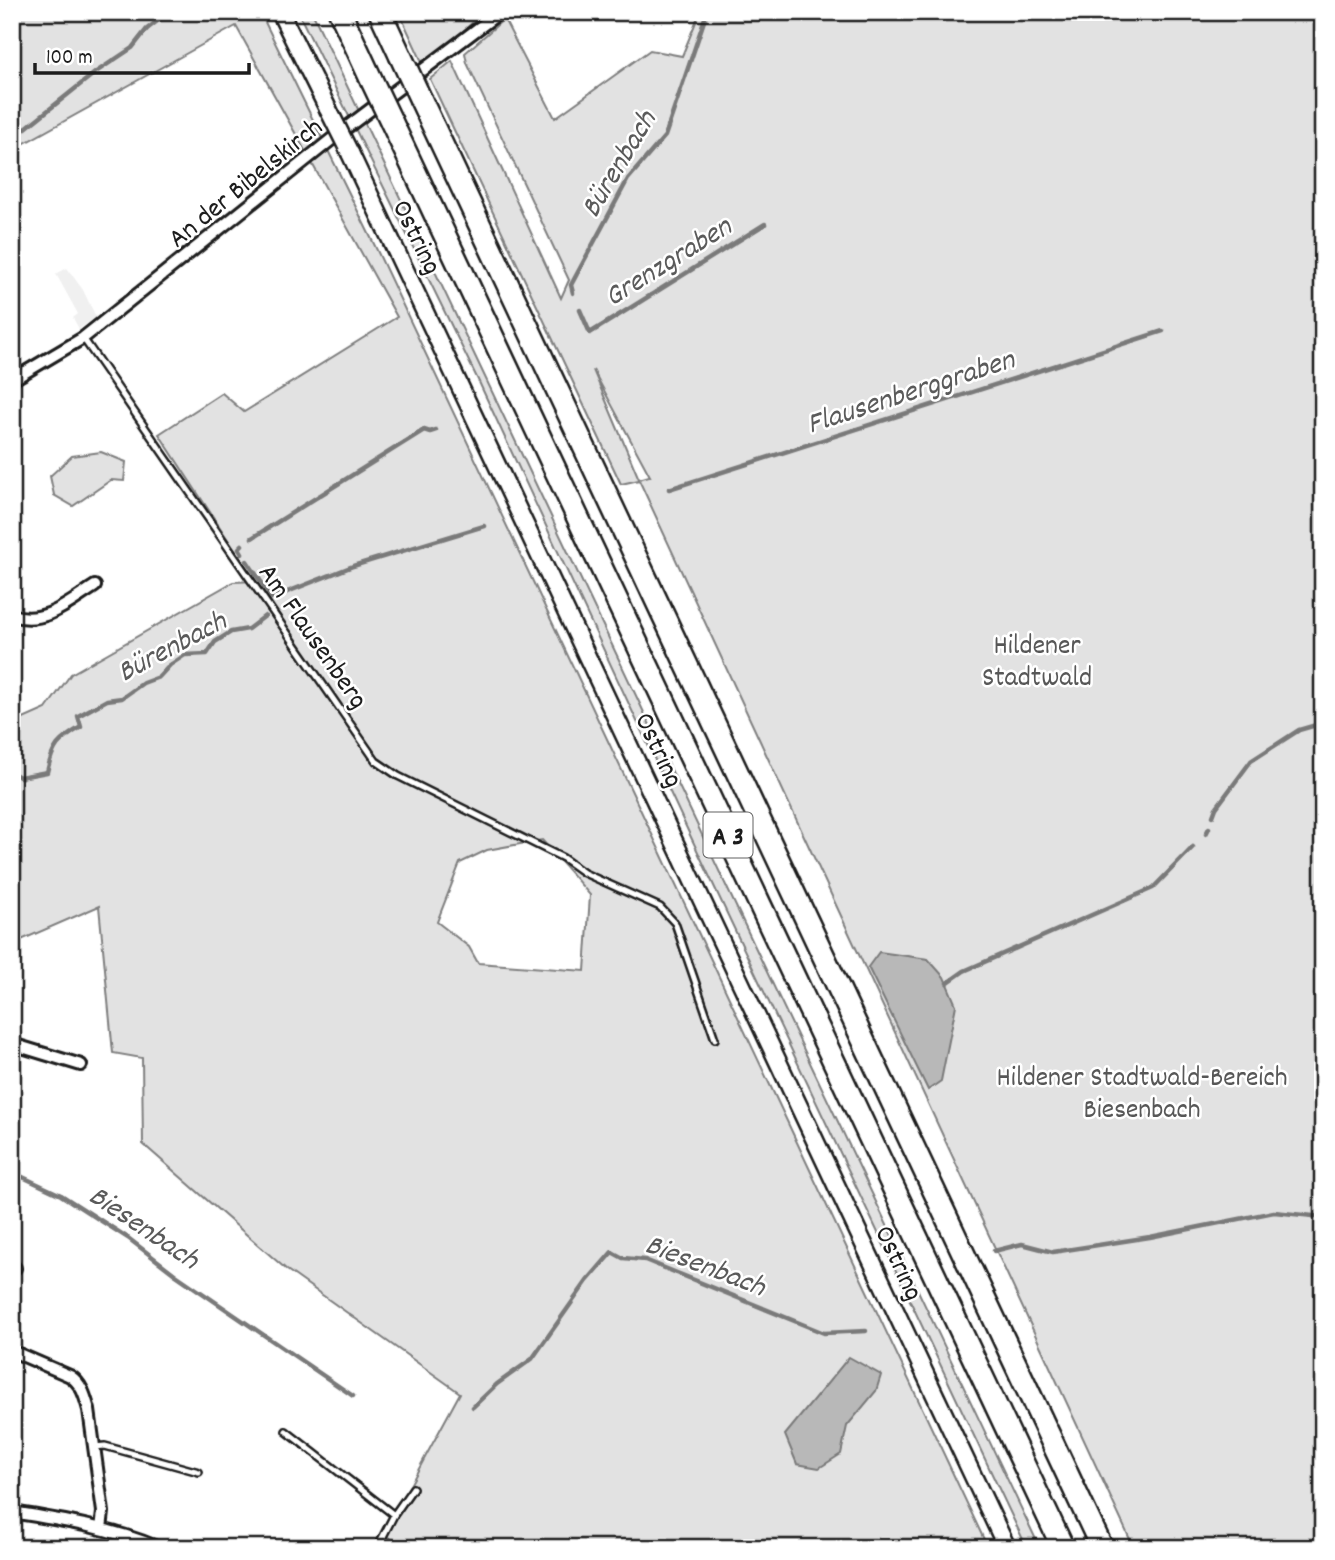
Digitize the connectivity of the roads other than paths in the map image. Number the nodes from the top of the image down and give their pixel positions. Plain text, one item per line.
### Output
1 (280, 12) edge
2 (340, 12) edge
3 (380, 12) edge
4 (500, 12) edge
5 (83, 338) junction
6 (12, 380) edge
7 (95, 586) dead end
8 (12, 615) edge
9 (715, 1039) dead end
10 (12, 1044) edge
11 (81, 1065) dead end
12 (12, 1351) edge
13 (286, 1431) dead end
14 (94, 1447) junction
15 (199, 1472) dead end
16 (413, 1488) dead end
17 (12, 1512) edge
18 (394, 1515) junction
19 (101, 1529) junction
20 (159, 1548) edge
21 (377, 1548) edge
22 (1007, 1548) edge
23 (1063, 1548) edge
24 (1102, 1548) edge

1 - 22 main road, Ostring, bridge
2 - 23 highway, A 3, bridge
3 - 24 highway, A 3, bridge
4 - 5 street, An der Bibelskirch
5 - 6 street, An der Bibelskirch
5 - 9 lane, Am Flausenberg
7 - 8 street
10 - 11 street
12 - 14 street
13 - 18 lane
14 - 15 lane
14 - 19 street
16 - 18 lane
17 - 19 street
18 - 21 lane
19 - 20 street

